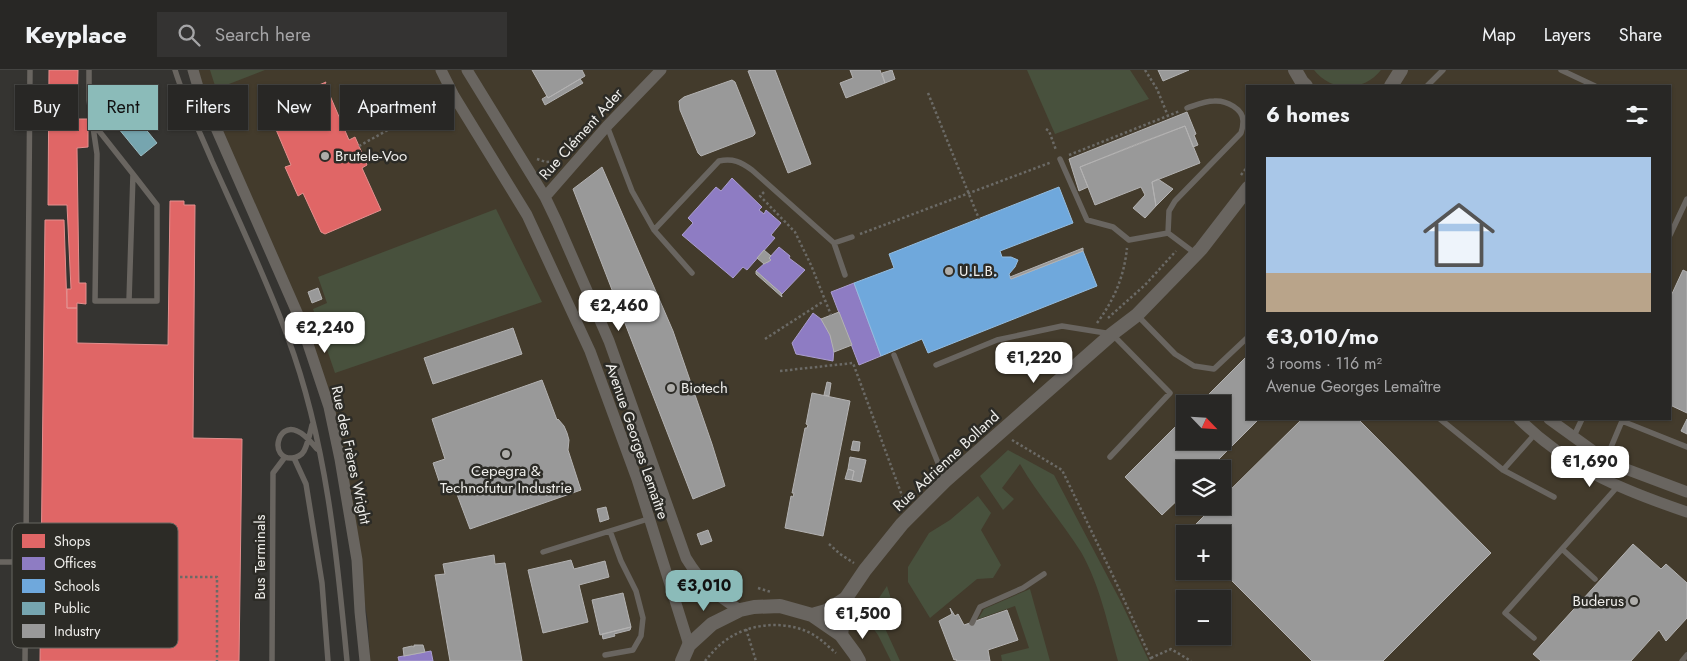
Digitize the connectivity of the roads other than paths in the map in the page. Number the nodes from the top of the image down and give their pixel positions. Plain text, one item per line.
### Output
1 (30, 70) edge
2 (89, 70) edge
3 (175, 70) edge
4 (194, 70) edge
5 (441, 70) edge
6 (467, 70) edge
7 (661, 70) edge
8 (1295, 70) edge
9 (1401, 70) edge
10 (1443, 70) edge
11 (1561, 70) edge
12 (89, 85) edge
13 (1305, 85) edge
14 (1391, 85) edge
15 (1428, 85) edge
16 (1593, 85) edge
17 (1188, 108) road end
18 (607, 126) junction
19 (94, 130) edge
20 (98, 130) edge
21 (1060, 159) road end
22 (133, 174) junction
23 (1243, 183) edge
24 (545, 197) junction
25 (1687, 200) edge
26 (654, 230) junction
27 (1168, 233) junction
28 (1671, 233) edge
29 (852, 237) road end
30 (834, 243) junction
31 (1196, 254) junction
32 (692, 273) dead end
33 (845, 275) dead end
34 (129, 301) junction
35 (1137, 315) junction
36 (1112, 334) junction
37 (1246, 339) edge
38 (894, 355) dead end
39 (936, 366) dead end
40 (1441, 420) edge
41 (1520, 420) edge
42 (1550, 420) edge
43 (1582, 420) edge
44 (313, 422) junction
45 (1535, 434) junction
46 (1573, 438) junction
47 (308, 439) junction
48 (1687, 447) edge
49 (318, 450) junction
50 (285, 457) junction
51 (1110, 457) dead end
52 (294, 458) junction
53 (1606, 460) junction
54 (1503, 470) junction
55 (945, 481) junction
56 (1618, 486) junction
57 (1687, 492) edge
58 (1554, 497) dead end
59 (1687, 512) edge
60 (648, 518) junction
61 (26, 523) edge
62 (610, 531) junction
63 (1562, 549) junction
64 (543, 552) dead end
65 (1044, 574) dead end
66 (1595, 579) dead end
67 (846, 598) junction
68 (740, 610) junction
69 (812, 615) junction
70 (972, 623) dead end
71 (841, 635) junction
72 (1534, 638) dead end
73 (689, 645) junction
74 (25, 648) edge
75 (605, 655) dead end
76 (1687, 655) edge
77 (25, 661) edge
78 (272, 661) edge
79 (328, 661) edge
80 (348, 661) edge
81 (365, 661) edge
82 (682, 661) edge
83 (859, 661) edge
84 (1682, 661) edge

1 - 61 lane
2 - 12 lane
3 - 44 lane
4 - 81 street, Rue des Frères Wright
5 - 60 street, Avenue Georges Lemaître
6 - 24 street, Avenue Georges Lemaître
7 - 18 street, Rue Clément Ader
8 - 13 street
9 - 14 street
10 - 15 lane
11 - 16 lane
17 - 27 lane
18 - 24 street, Rue Clément Ader
18 - 26 lane
19 - 34 lane
20 - 22 lane
21 - 27 lane
22 - 34 lane
22 - 34 lane
23 - 31 street, Rue Adrienne Bolland
24 - 68 street, Avenue Georges Lemaître
25 - 28 lane
26 - 30 lane
26 - 32 lane
27 - 31 lane
29 - 30 lane
30 - 33 lane
31 - 35 street, Rue Adrienne Bolland
35 - 36 street, Rue Adrienne Bolland
35 - 37 lane
36 - 39 lane
36 - 51 lane
36 - 55 street, Rue Adrienne Bolland
38 - 55 lane
40 - 54 lane
41 - 45 street
42 - 46 street
43 - 46 lane
44 - 47 lane
44 - 49 lane
45 - 54 lane
45 - 56 street
46 - 53 street
47 - 49 lane
47 - 50 lane
47 - 52 lane
48 - 53 lane
49 - 80 lane
50 - 52 lane
50 - 78 lane, Bus Terminals
52 - 79 lane
53 - 57 street
54 - 58 lane
55 - 67 street, Rue Adrienne Bolland
56 - 59 street
56 - 63 lane
60 - 62 lane
60 - 73 street, Avenue Georges Lemaître
62 - 64 lane
62 - 75 lane
63 - 66 lane
63 - 72 lane
65 - 70 lane
67 - 69 street, Rue Adrienne Bolland
67 - 71 street, Rue Adrienne Bolland
68 - 69 street
68 - 73 street
69 - 71 street
71 - 83 street
73 - 82 street
74 - 77 lane
76 - 84 lane

